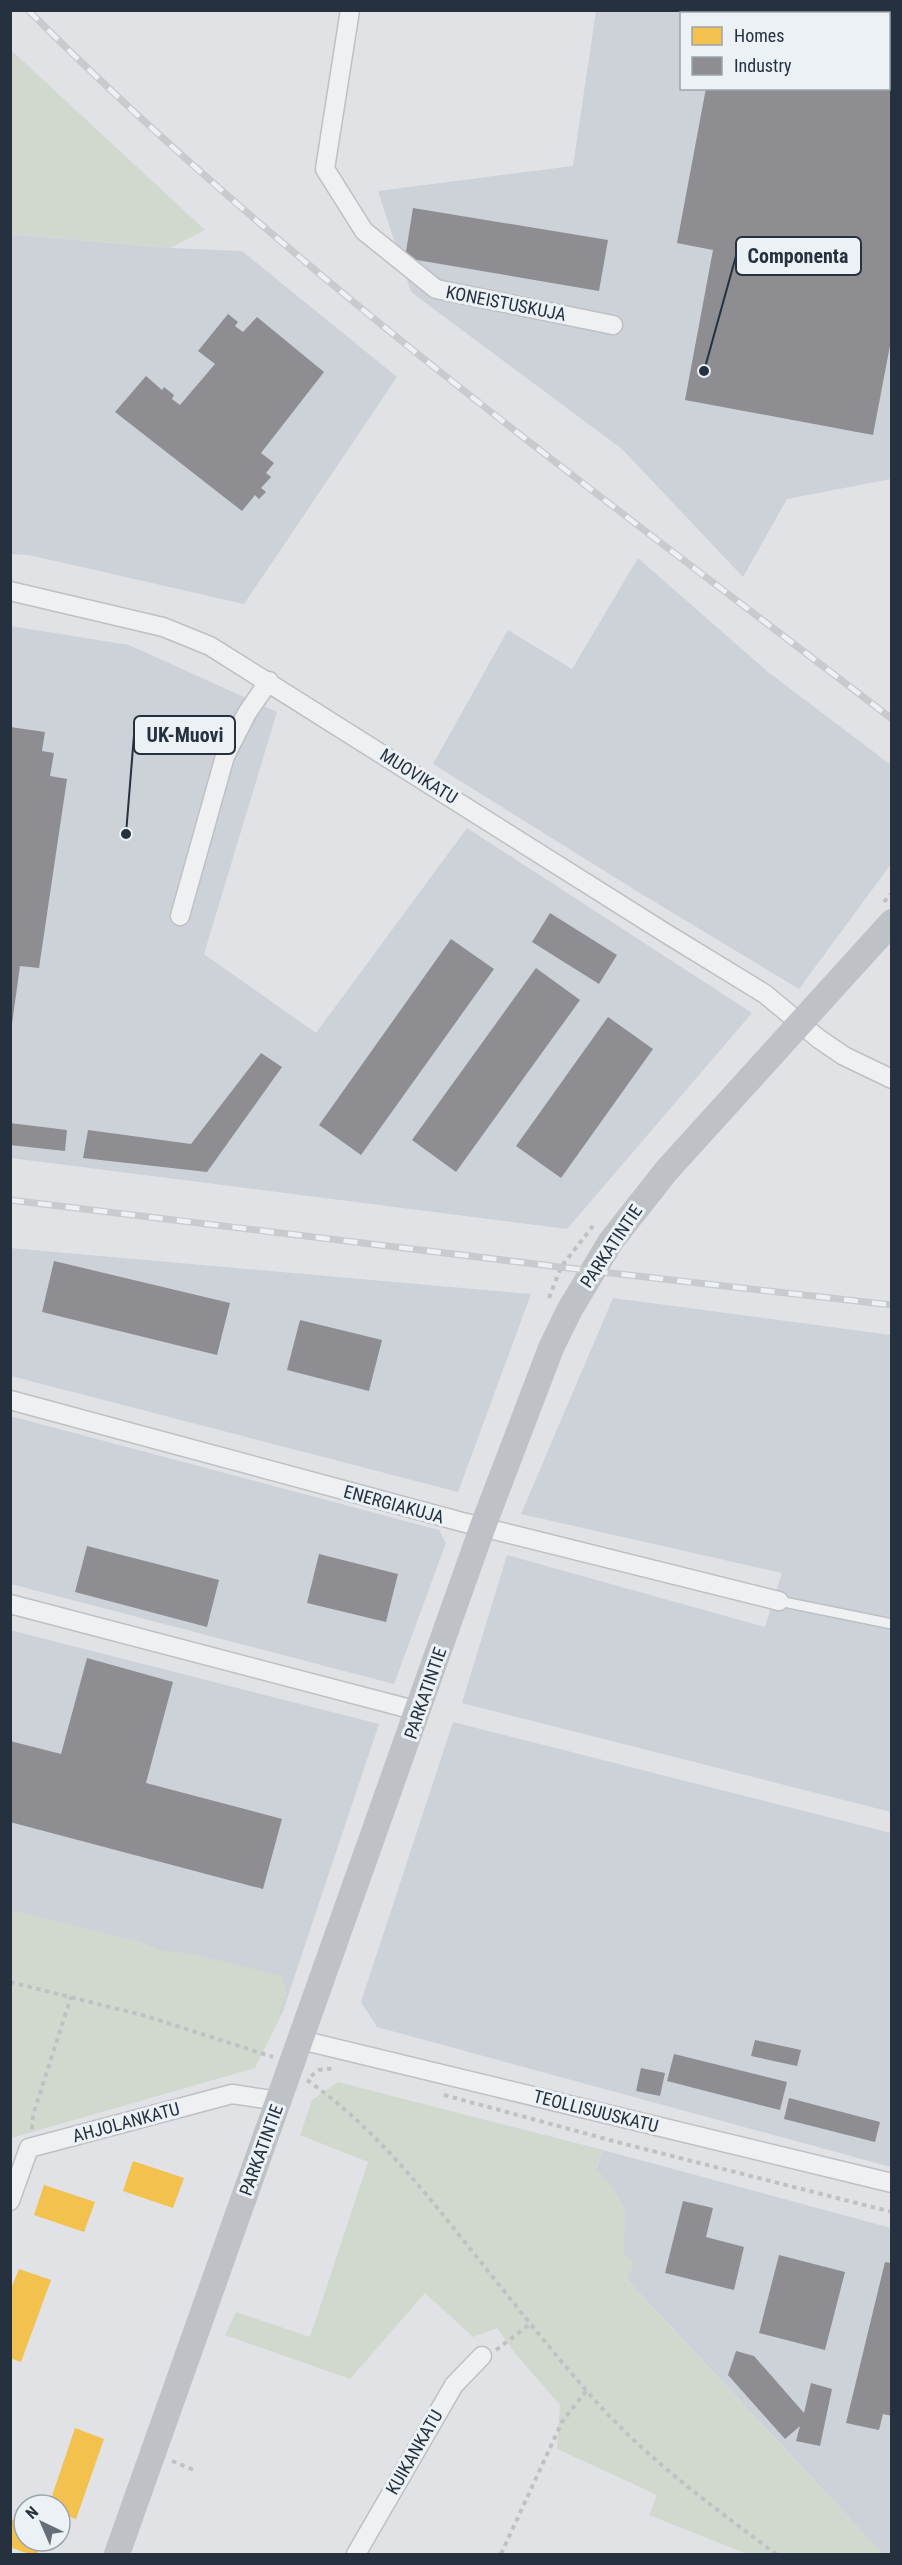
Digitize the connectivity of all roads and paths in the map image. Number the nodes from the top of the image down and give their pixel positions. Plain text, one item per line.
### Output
1 (350, 10) edge
2 (613, 325) dead end
3 (10, 591) edge
4 (268, 681) junction
5 (180, 916) dead end
6 (891, 922) edge
7 (799, 1023) junction
8 (891, 1079) edge
9 (10, 1400) edge
10 (483, 1526) junction
11 (778, 1601) joint
12 (10, 1604) edge
13 (891, 1624) edge
14 (418, 1711) junction
15 (10, 1982) edge
16 (71, 1997) junction
17 (301, 2040) junction
18 (276, 2059) dead end
19 (339, 2067) dead end
20 (444, 2095) dead end
21 (279, 2101) junction
22 (30, 2148) junction
23 (891, 2183) edge
24 (10, 2201) edge
25 (891, 2211) edge
26 (530, 2324) junction
27 (482, 2356) joint
28 (586, 2391) junction
29 (171, 2460) dead end
30 (194, 2470) dead end
31 (117, 2554) edge
32 (356, 2554) edge
33 (501, 2554) edge
34 (776, 2554) edge

1 - 2 street, KONEISTUSKUJA
3 - 4 street, MUOVIKATU
4 - 5 street
4 - 7 street, MUOVIKATU
6 - 7 street, PARKATINTIE
7 - 8 street, MUOVIKATU
7 - 10 street, PARKATINTIE
9 - 10 street, ENERGIAKUJA
10 - 11 street, ENERGIAKUJA
10 - 14 street, PARKATINTIE
11 - 13 lane
12 - 14 street
14 - 17 street, PARKATINTIE
15 - 16 path
16 - 18 path
16 - 22 path
17 - 21 street, PARKATINTIE
17 - 23 street, TEOLLISUUSKATU
19 - 26 path
20 - 25 path
21 - 22 street, AHJOLANKATU
21 - 31 street, PARKATINTIE
22 - 24 street
26 - 27 path
26 - 28 path
27 - 32 street, KUIKANKATU
28 - 33 path
28 - 34 path
29 - 30 path

